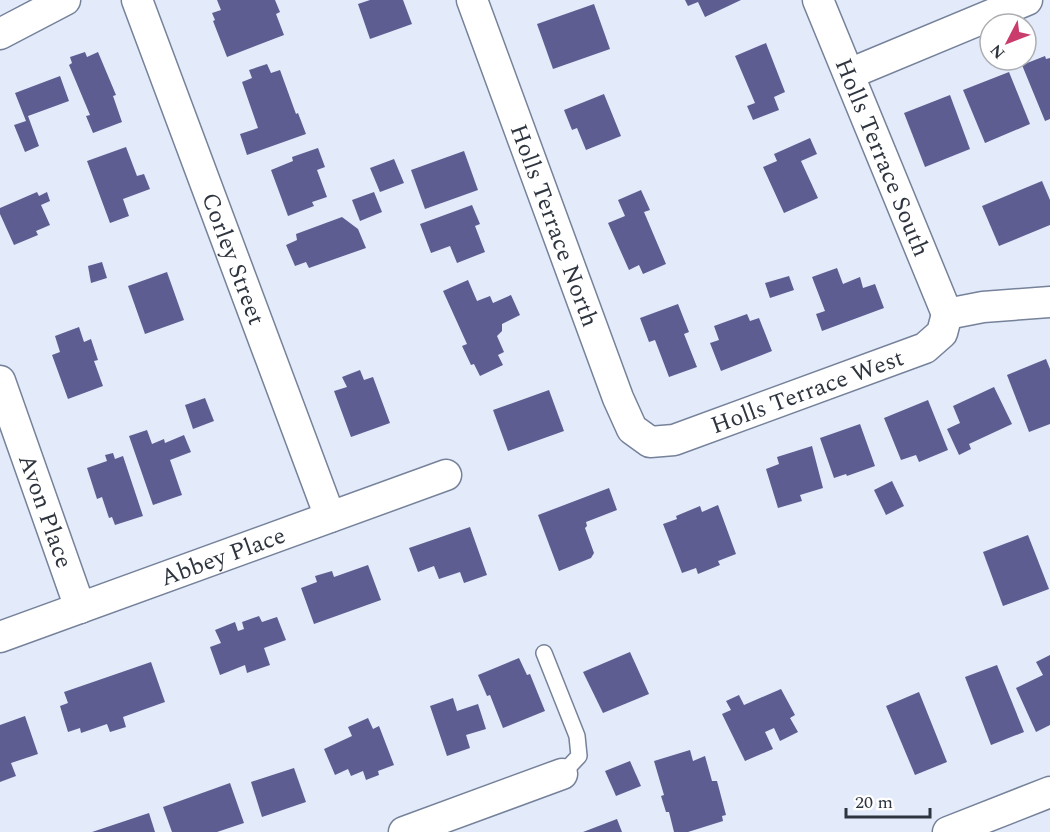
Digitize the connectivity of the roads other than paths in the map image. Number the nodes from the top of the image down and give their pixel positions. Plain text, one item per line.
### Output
1 (65, 0) edge
2 (137, 0) edge
3 (472, 0) edge
4 (818, 0) edge
5 (1008, 3) edge
6 (0, 34) edge
7 (849, 74) junction
8 (1050, 302) edge
9 (947, 314) junction
10 (0, 381) edge
11 (650, 442) joint
12 (446, 475) dead end
13 (330, 517) junction
14 (80, 608) junction
15 (0, 637) edge
16 (544, 653) dead end
17 (562, 774) joint
18 (1050, 792) edge
19 (404, 832) edge
20 (948, 832) edge

1 - 6 street
2 - 13 street, Corley Street
3 - 11 street, Holls Terrace North
4 - 7 street, Holls Terrace South
5 - 7 street
7 - 9 street, Holls Terrace South
8 - 9 street
9 - 11 street, Holls Terrace West
10 - 14 street, Avon Place
12 - 13 street, Abbey Place
13 - 14 street, Abbey Place
14 - 15 street, Abbey Place
16 - 17 lane
17 - 19 street
18 - 20 street

